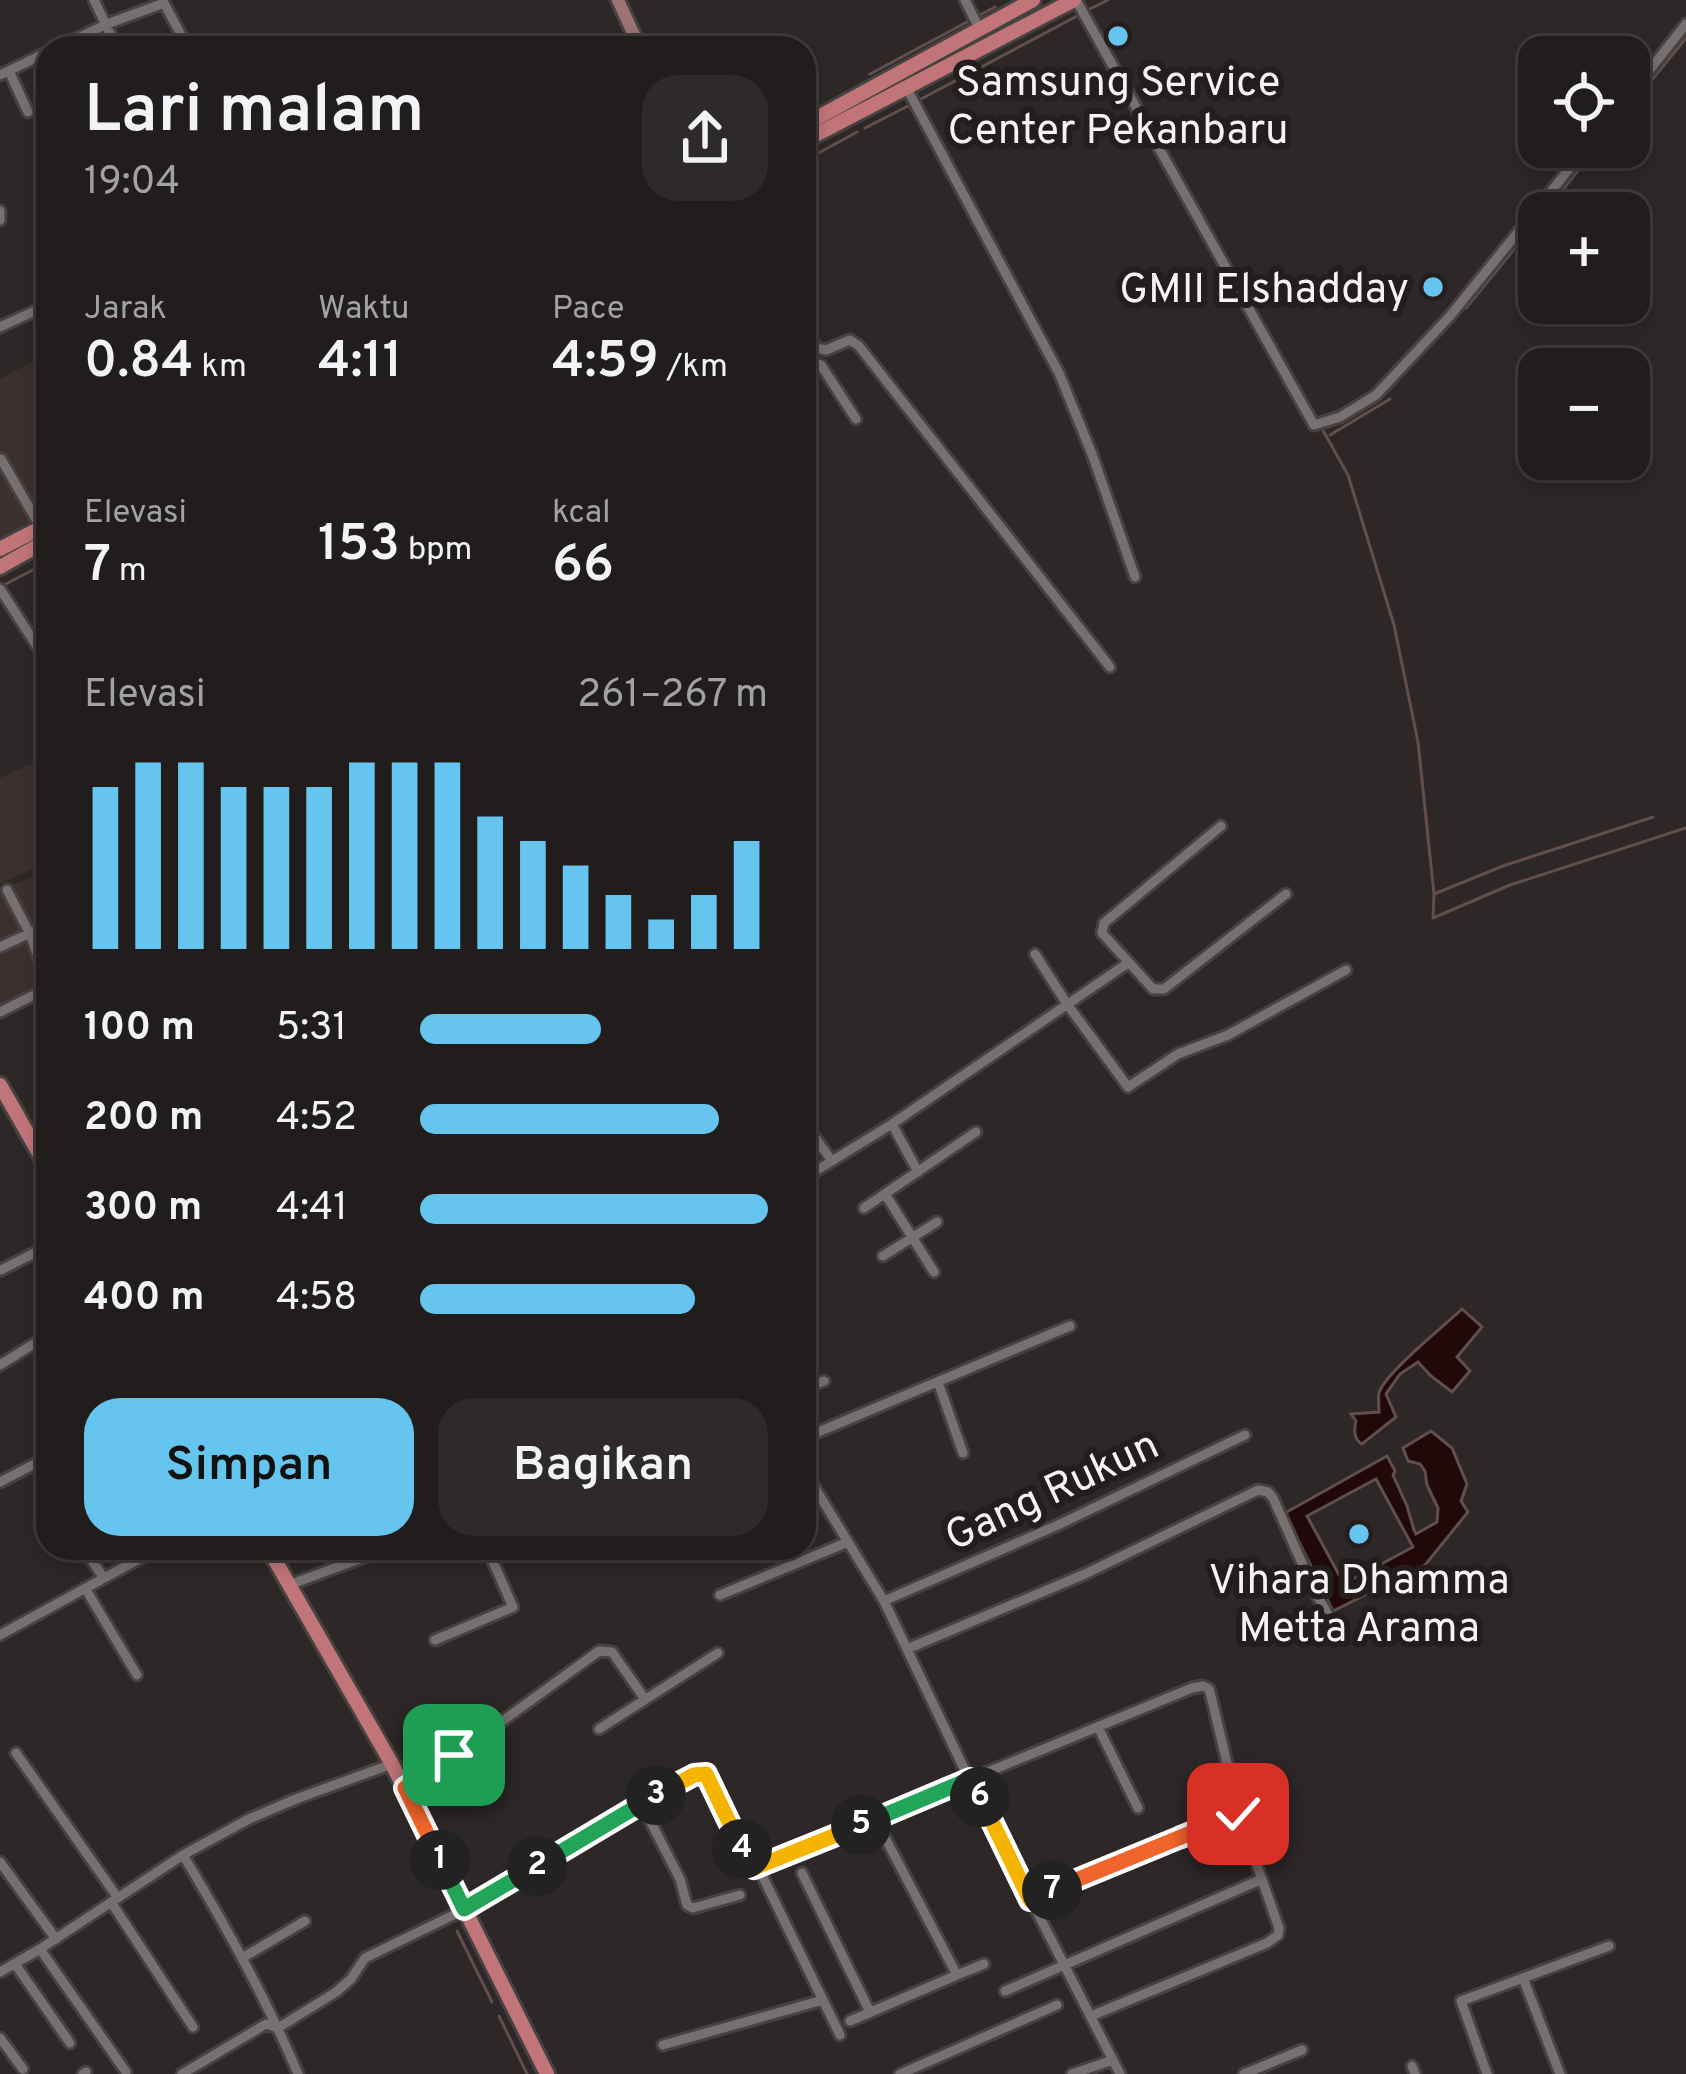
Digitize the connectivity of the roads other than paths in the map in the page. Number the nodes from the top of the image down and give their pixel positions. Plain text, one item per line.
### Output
1 (94, 0) edge
2 (618, 0) edge
3 (965, 0) edge
4 (1033, 0) edge
5 (1075, 0) edge
6 (1686, 24) edge
7 (106, 25) junction
8 (979, 27) junction
9 (83, 36) edge
10 (111, 36) edge
11 (182, 36) edge
12 (634, 36) edge
13 (36, 58) edge
14 (1650, 69) edge
15 (5, 73) edge
16 (906, 87) junction
17 (28, 112) dead end
18 (816, 118) edge
19 (816, 135) edge
20 (1570, 168) edge
21 (36, 310) edge
22 (0, 327) edge
23 (816, 346) edge
24 (816, 364) edge
25 (856, 419) dead end
26 (1, 458) edge
27 (36, 515) edge
28 (36, 535) edge
29 (36, 539) edge
30 (0, 549) edge
31 (0, 567) edge
32 (1135, 577) dead end
33 (2, 591) edge
34 (36, 644) edge
35 (1110, 667) dead end
36 (1221, 826) dead end
37 (7, 890) dead end
38 (1286, 894) dead end
39 (36, 931) edge
40 (30, 934) junction
41 (0, 947) edge
42 (36, 951) edge
43 (1035, 954) dead end
44 (1128, 963) junction
45 (1346, 970) dead end
46 (36, 992) edge
47 (1067, 1004) junction
48 (0, 1012) edge
49 (0, 1085) edge
50 (892, 1124) junction
51 (976, 1132) dead end
52 (816, 1139) edge
53 (36, 1148) edge
54 (832, 1161) junction
55 (816, 1171) edge
56 (918, 1172) junction
57 (885, 1194) junction
58 (864, 1208) dead end
59 (937, 1222) dead end
60 (913, 1238) junction
61 (36, 1252) edge
62 (883, 1256) dead end
63 (1, 1270) edge
64 (934, 1272) dead end
65 (1070, 1326) dead end
66 (36, 1342) edge
67 (0, 1365) edge
68 (824, 1381) dead end
69 (938, 1382) junction
70 (816, 1384) edge
71 (816, 1433) edge
72 (1245, 1435) dead end
73 (963, 1453) dead end
74 (36, 1463) edge
75 (0, 1482) edge
76 (816, 1490) edge
77 (848, 1542) junction
78 (816, 1555) edge
79 (91, 1560) edge
80 (137, 1560) edge
81 (275, 1560) edge
82 (357, 1560) edge
83 (492, 1560) edge
84 (805, 1560) edge
85 (104, 1578) junction
86 (289, 1586) junction
87 (85, 1588) junction
88 (720, 1595) dead end
89 (884, 1601) junction
90 (1330, 1618) dead end
91 (0, 1634) edge
92 (435, 1640) dead end
93 (907, 1649) junction
94 (718, 1653) dead end
95 (136, 1676) dead end
96 (645, 1699) junction
97 (1098, 1727) junction
98 (599, 1729) dead end
99 (16, 1753) dead end
100 (392, 1764) junction
101 (970, 1779) junction
102 (405, 1788) junction
103 (641, 1803) junction
104 (1138, 1808) dead end
105 (1238, 1814) junction
106 (880, 1828) dead end
107 (183, 1855) junction
108 (0, 1862) edge
109 (758, 1867) junction
110 (802, 1873) dead end
111 (1262, 1880) junction
112 (740, 1895) dead end
113 (115, 1900) junction
114 (1030, 1900) junction
115 (464, 1909) junction
116 (305, 1921) dead end
117 (56, 1939) junction
118 (1609, 1946) dead end
119 (40, 1949) junction
120 (242, 1958) junction
121 (15, 1964) junction
122 (984, 1964) dead end
123 (1064, 1966) junction
124 (0, 1972) edge
125 (958, 1975) junction
126 (1523, 1978) junction
127 (1004, 1991) dead end
128 (823, 2000) junction
129 (1057, 2005) dead end
130 (870, 2012) junction
131 (1091, 2016) junction
132 (850, 2021) dead end
133 (193, 2027) dead end
134 (278, 2027) junction
135 (840, 2035) dead end
136 (0, 2038) edge
137 (70, 2043) dead end
138 (663, 2045) dead end
139 (1301, 2050) dead end
140 (1113, 2060) junction
141 (23, 2069) dead end
142 (126, 2072) edge
143 (182, 2074) edge
144 (298, 2074) edge
145 (547, 2074) edge
146 (900, 2074) edge
147 (1072, 2074) edge
148 (1120, 2074) edge
149 (1244, 2074) edge
150 (1487, 2074) edge
151 (1560, 2074) edge

1 - 7 street
2 - 12 street
3 - 8 street
4 - 8 main road
5 - 16 main road
5 - 20 street
6 - 14 street
7 - 9 street
7 - 10 street
7 - 11 street
8 - 18 main road
13 - 15 street
15 - 17 street
16 - 19 main road
16 - 32 street
21 - 22 street
23 - 35 street
24 - 25 street
26 - 27 street
28 - 30 main road
29 - 31 main road
33 - 34 street
36 - 44 street
37 - 40 street
38 - 44 street
39 - 40 street
40 - 41 street
40 - 42 street
43 - 47 street
44 - 47 street
45 - 47 street
46 - 48 street
47 - 50 street
49 - 53 main road
50 - 54 street
50 - 56 street
51 - 56 street
52 - 54 street
54 - 55 street
56 - 57 street
57 - 58 street
57 - 60 street
59 - 60 street
60 - 62 street
60 - 64 street
61 - 63 street
65 - 69 street
66 - 67 street
68 - 70 street
69 - 71 street
69 - 73 street
72 - 89 street, Gang Rukun
74 - 75 street
76 - 77 street
77 - 78 street
77 - 89 street
79 - 85 street
80 - 85 street
81 - 86 main road
82 - 86 street
83 - 92 street
84 - 88 street
85 - 87 street
86 - 100 main road
87 - 91 street
87 - 95 street
89 - 93 street
90 - 93 street
93 - 101 street
94 - 96 street
96 - 98 street
96 - 102 street
97 - 101 street
97 - 104 street
97 - 105 street
99 - 113 street
100 - 102 main road
100 - 107 street
101 - 109 street
101 - 114 street
102 - 115 main road
103 - 109 street
103 - 112 street
103 - 115 street
105 - 111 street
105 - 114 street
106 - 125 street
107 - 113 street
107 - 120 street
108 - 117 street
109 - 128 street
110 - 130 street
111 - 123 street
111 - 131 street
113 - 117 street
113 - 133 street
114 - 123 street
115 - 134 street
115 - 145 main road
116 - 120 street
117 - 119 street
118 - 126 street
119 - 121 street
119 - 142 street
120 - 134 street
121 - 124 street
121 - 137 street
122 - 125 street
123 - 127 street
123 - 131 street
125 - 130 street
126 - 150 street
126 - 151 street
128 - 135 street
128 - 138 street
129 - 146 street
130 - 132 street
131 - 140 street
134 - 143 street
134 - 144 street
136 - 141 street
139 - 149 street
140 - 147 street
140 - 148 street

